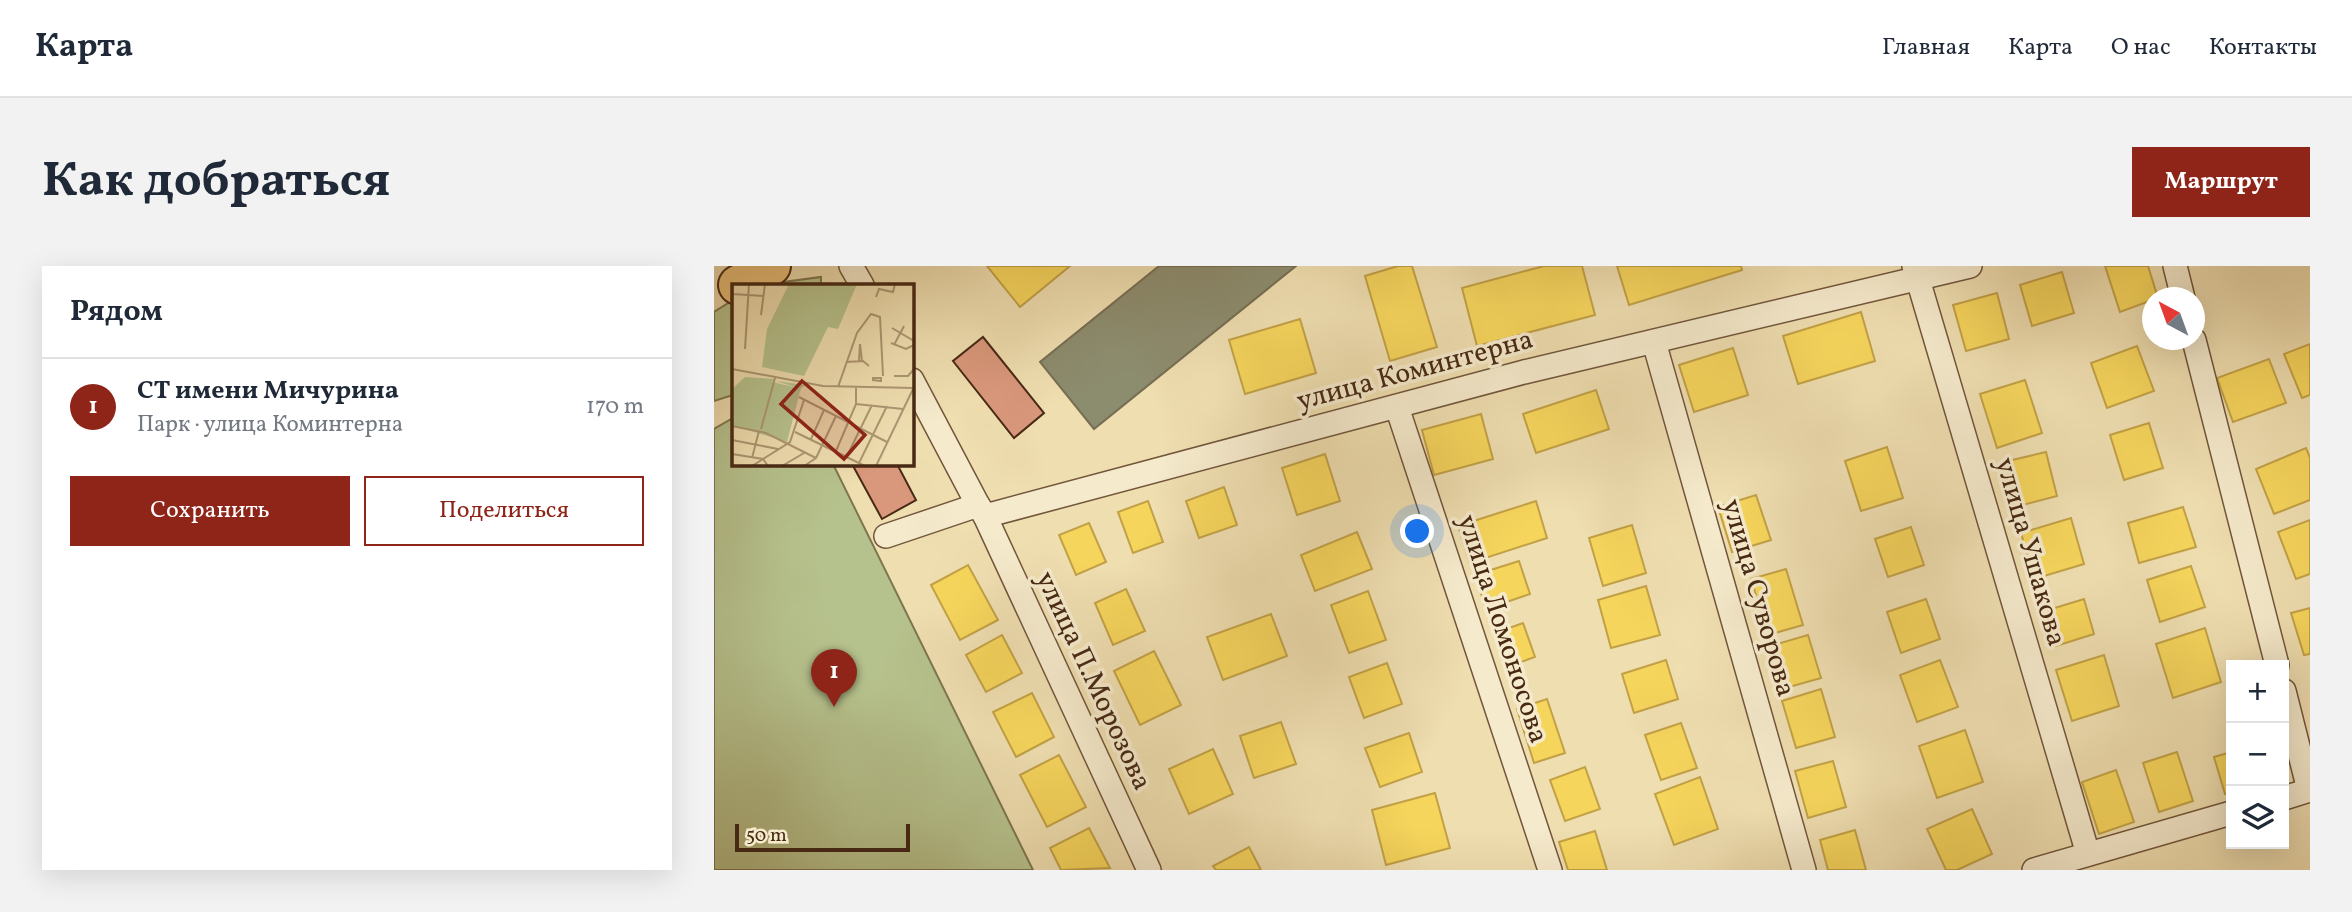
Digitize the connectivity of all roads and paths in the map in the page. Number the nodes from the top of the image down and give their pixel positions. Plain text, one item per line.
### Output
1 (771, 266) edge
2 (851, 266) edge
3 (1970, 266) edge
4 (2175, 266) edge
5 (1917, 273) edge
6 (739, 284) edge
7 (861, 284) edge
8 (2180, 287) edge
9 (732, 288) edge
10 (714, 299) edge
11 (1654, 342) junction
12 (2197, 350) edge
13 (914, 384) edge
14 (1397, 407) junction
15 (981, 510) junction
16 (886, 536) dead end
17 (2276, 660) edge
18 (2289, 710) edge
19 (2310, 790) edge
20 (2289, 796) edge
21 (2226, 814) edge
22 (2088, 854) junction
23 (1149, 870) edge
24 (1550, 870) edge
25 (1804, 870) edge
26 (2034, 870) edge

1 - 6 highway
2 - 7 street
3 - 5 street, улица Коминтерна
4 - 8 street
5 - 11 street, улица Коминтерна
5 - 22 street, улица Ушакова
9 - 10 highway
11 - 14 street, улица Коминтерна
11 - 25 street, улица Суворова
12 - 17 street
13 - 15 street, улица П.Морозова
14 - 15 street, улица Коминтерна
14 - 24 street, улица Ломоносова
15 - 16 street, улица Коминтерна
15 - 23 street, улица П.Морозова
18 - 19 street
19 - 20 street
21 - 22 street
22 - 26 street

